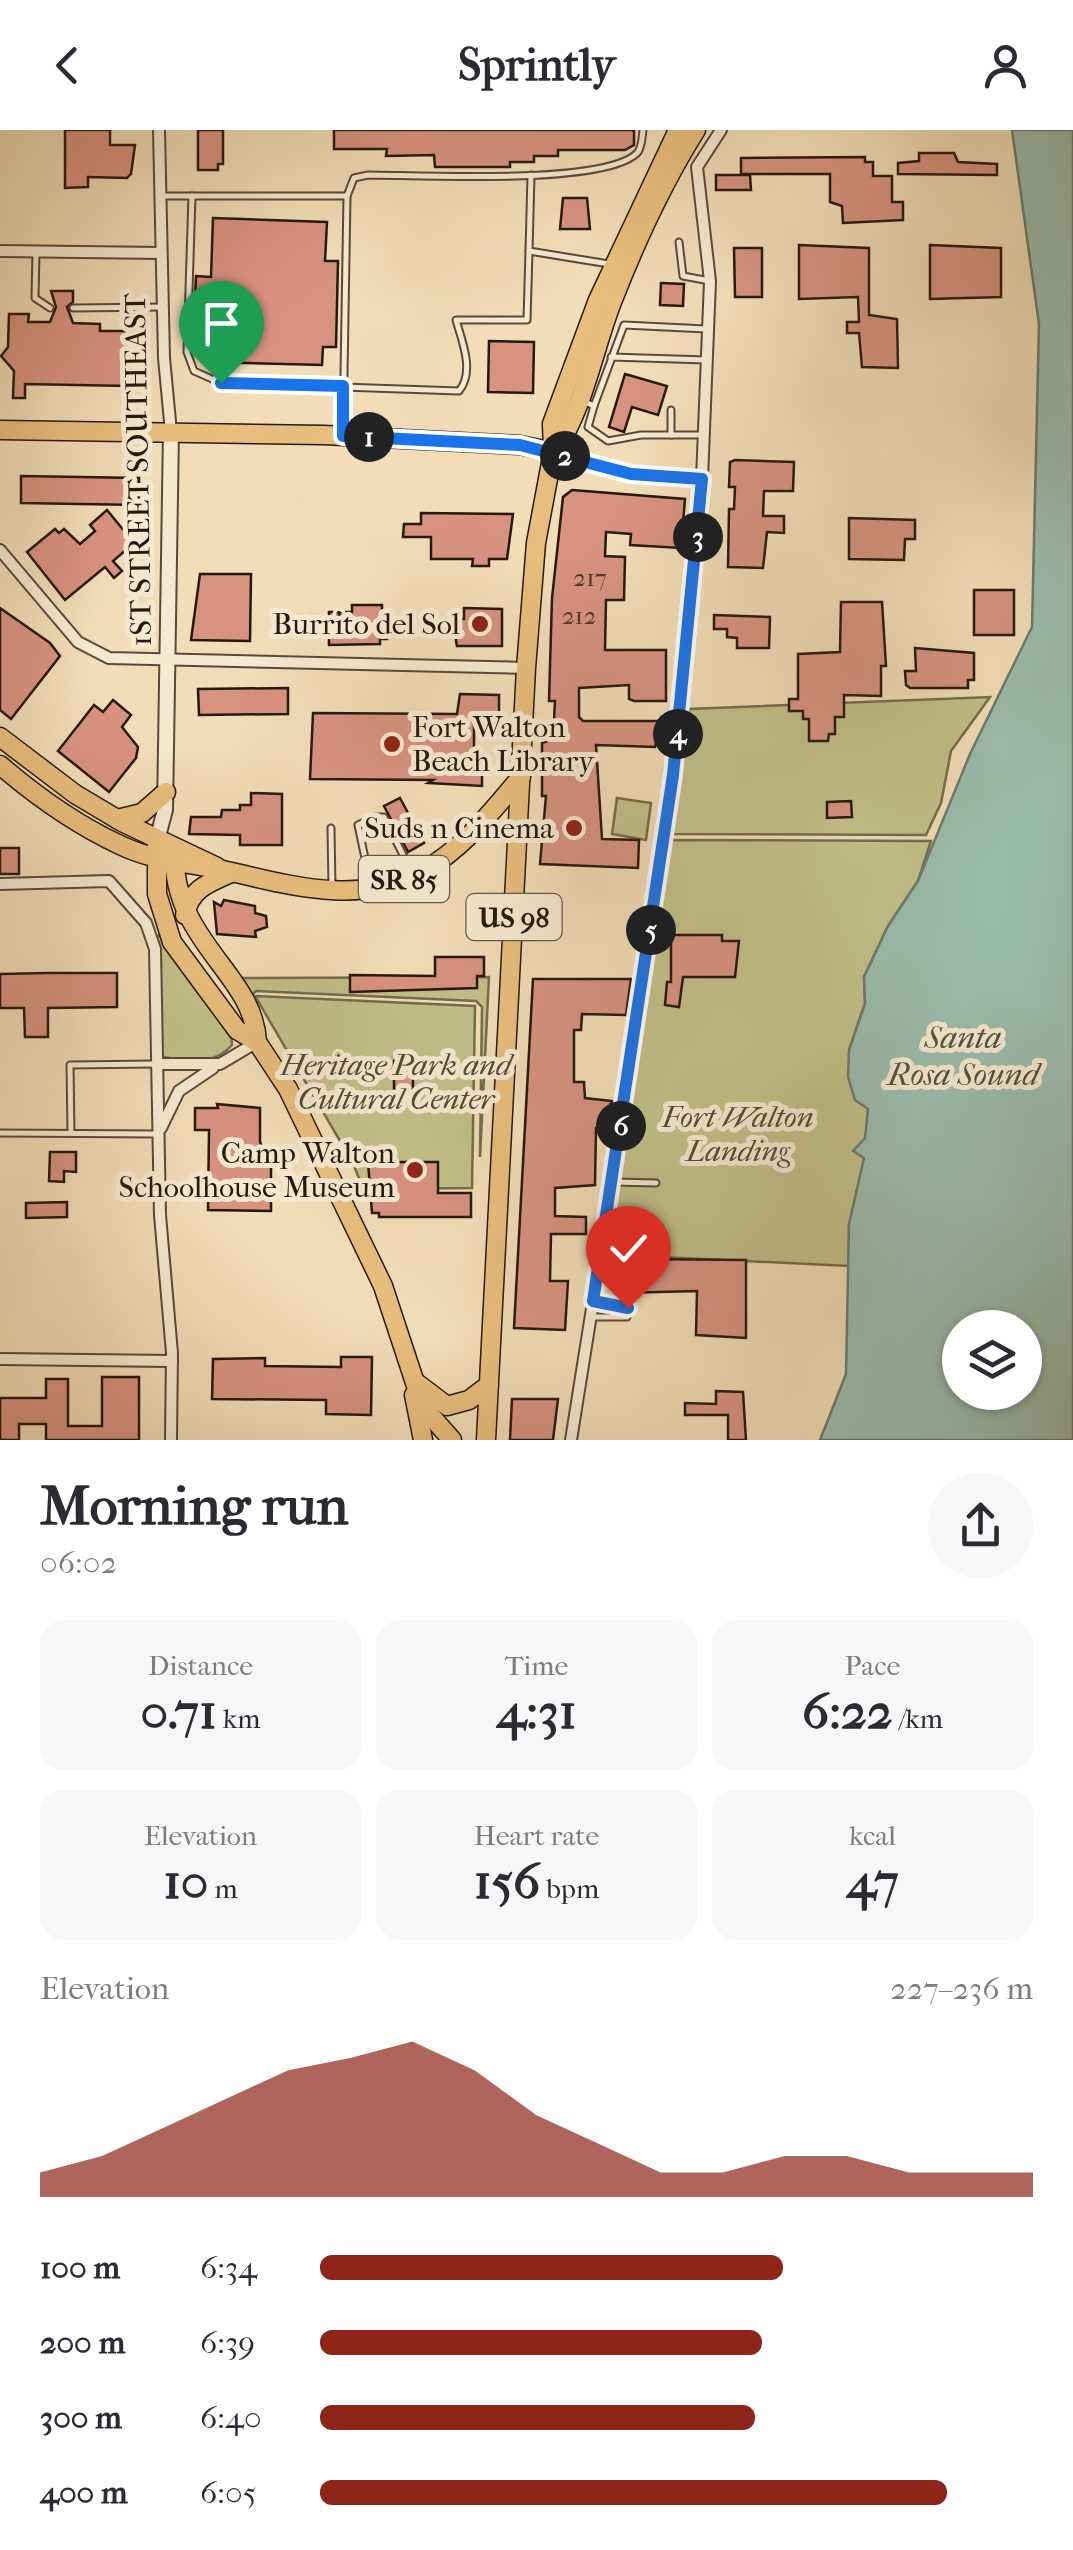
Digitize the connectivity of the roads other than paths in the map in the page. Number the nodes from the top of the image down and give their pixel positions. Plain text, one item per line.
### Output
1 (159, 130) edge
2 (643, 130) edge
3 (678, 130) edge
4 (696, 130) edge
5 (721, 130) edge
6 (531, 174) junction
7 (160, 196) junction
8 (192, 196) junction
9 (347, 196) junction
10 (679, 242) dead end
11 (0, 251) edge
12 (36, 251) junction
13 (529, 251) junction
14 (162, 252) junction
15 (614, 265) junction
16 (710, 281) junction
17 (163, 307) junction
18 (50, 308) dead end
19 (73, 308) dead end
20 (708, 329) junction
21 (611, 358) junction
22 (707, 360) junction
23 (343, 386) junction
24 (586, 402) junction
25 (671, 410) dead end
26 (0, 430) edge
27 (170, 432) junction
28 (671, 435) junction
29 (704, 435) junction
30 (343, 436) junction
31 (554, 452) junction
32 (702, 479) junction
33 (0, 550) edge
34 (168, 660) junction
35 (526, 668) junction
36 (0, 736) edge
37 (0, 765) edge
38 (522, 776) junction
39 (165, 801) junction
40 (117, 819) junction
41 (331, 828) dead end
42 (166, 852) junction
43 (226, 872) junction
44 (413, 876) junction
45 (0, 884) edge
46 (372, 888) junction
47 (332, 891) junction
48 (185, 915) junction
49 (257, 1042) junction
50 (156, 1064) junction
51 (220, 1064) junction
52 (0, 1133) edge
53 (71, 1134) junction
54 (160, 1134) junction
55 (612, 1182) junction
56 (656, 1183) dead end
57 (593, 1301) junction
58 (628, 1308) dead end
59 (627, 1316) dead end
60 (590, 1317) junction
61 (0, 1359) edge
62 (172, 1361) junction
63 (413, 1380) junction
64 (489, 1385) junction
65 (172, 1440) edge
66 (423, 1440) edge
67 (452, 1440) edge
68 (486, 1440) edge
69 (570, 1440) edge

1 - 7 street, 1ST STREET SOUTHEAST
2 - 6 lane
3 - 15 main road, US 98
4 - 24 main road, US 98
5 - 16 street
6 - 9 lane
6 - 13 lane
7 - 8 lane
7 - 14 street, 1ST STREET SOUTHEAST
8 - 9 lane
8 - 23 lane
9 - 23 lane
10 - 16 lane
11 - 12 street
12 - 14 street
12 - 18 lane
13 - 15 lane
13 - 23 lane
14 - 17 street, 1ST STREET SOUTHEAST
15 - 31 main road, US 98
16 - 20 street
17 - 19 lane
17 - 27 street, 1ST STREET SOUTHEAST
20 - 21 lane
20 - 22 street
21 - 22 lane
21 - 24 lane
22 - 29 street
23 - 30 lane
24 - 28 lane
24 - 31 main road, US 98
25 - 28 lane
26 - 27 main road
27 - 30 main road
27 - 34 street, 1ST STREET SOUTHEAST
28 - 29 lane
29 - 32 street
30 - 31 main road
31 - 32 street
31 - 35 main road, US 98
32 - 55 street
33 - 34 street
34 - 35 street
34 - 39 street, 1ST STREET SOUTHEAST
35 - 38 main road, US 98
36 - 40 main road, SR 85
37 - 42 main road, SR 85
38 - 44 main road, SR 85
38 - 64 main road, US 98
39 - 40 main road
39 - 42 street, 1ST STREET SOUTHEAST
40 - 42 main road, SR 85
41 - 47 lane
42 - 43 main road, SR 85
42 - 48 main road
42 - 49 main road
43 - 47 main road, SR 85
43 - 48 main road
44 - 46 main road, SR 85
44 - 46 lane
45 - 50 street
46 - 47 main road, SR 85
48 - 49 main road
49 - 51 street
49 - 63 main road
50 - 51 street
50 - 53 lane
50 - 54 street
51 - 54 street
52 - 53 lane
53 - 54 lane
54 - 62 street
55 - 56 lane
55 - 57 street
57 - 58 lane
57 - 60 street
59 - 60 lane
60 - 69 street
61 - 62 street
62 - 65 street
63 - 64 main road
63 - 66 main road
63 - 67 main road
64 - 68 main road, US 98

